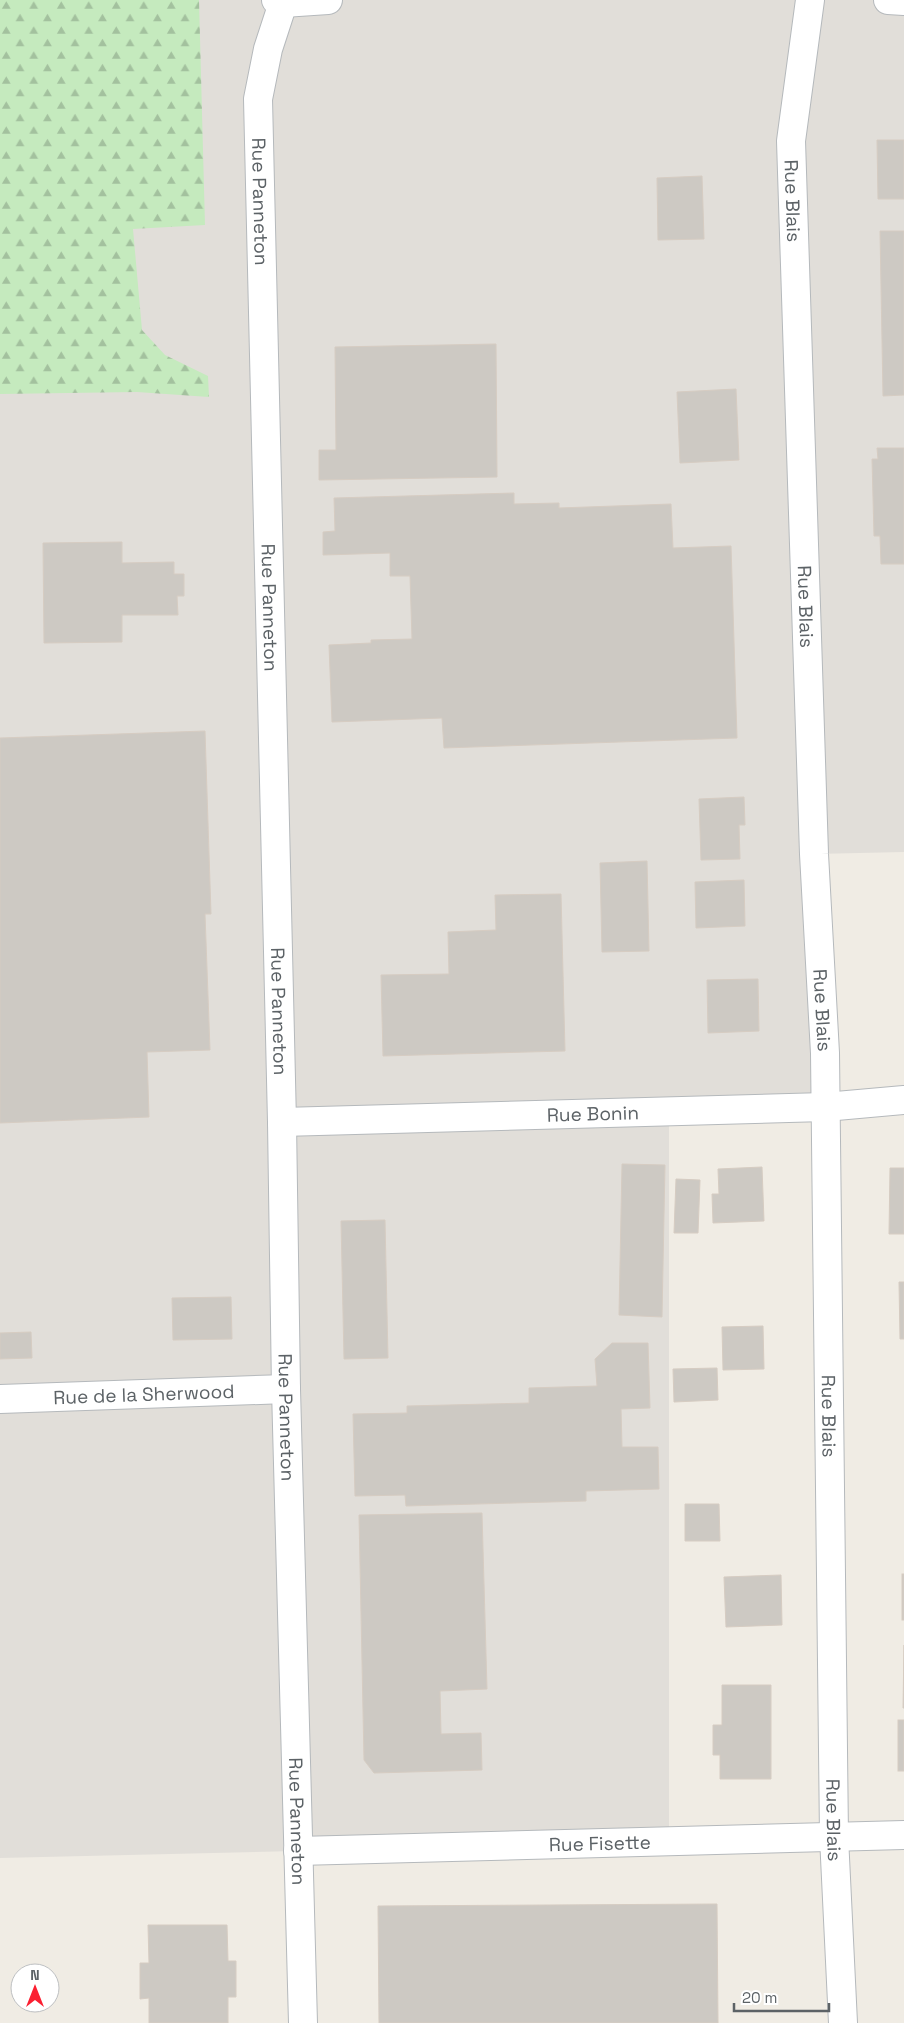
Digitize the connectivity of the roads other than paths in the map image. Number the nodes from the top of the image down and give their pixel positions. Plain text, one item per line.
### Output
1 (328, 0) edge
2 (810, 0) edge
3 (888, 0) edge
4 (904, 1) edge
5 (280, 2) edge
6 (904, 1100) edge
7 (825, 1107) junction
8 (282, 1122) junction
9 (286, 1389) junction
10 (0, 1399) edge
11 (904, 1835) edge
12 (834, 1837) junction
13 (298, 1851) junction
14 (303, 2023) edge
15 (842, 2023) edge

1 - 5 street
2 - 7 street, Rue Blais
3 - 4 street
5 - 8 street, Rue Panneton
6 - 7 street, Rue Bonin
7 - 8 street, Rue Bonin
7 - 12 street, Rue Blais
8 - 9 street, Rue Panneton
9 - 10 street, Rue de la Sherwood
9 - 13 street, Rue Panneton
11 - 12 street, Rue Fisette
12 - 13 street, Rue Fisette
12 - 15 street, Rue Blais
13 - 14 street, Rue Panneton

